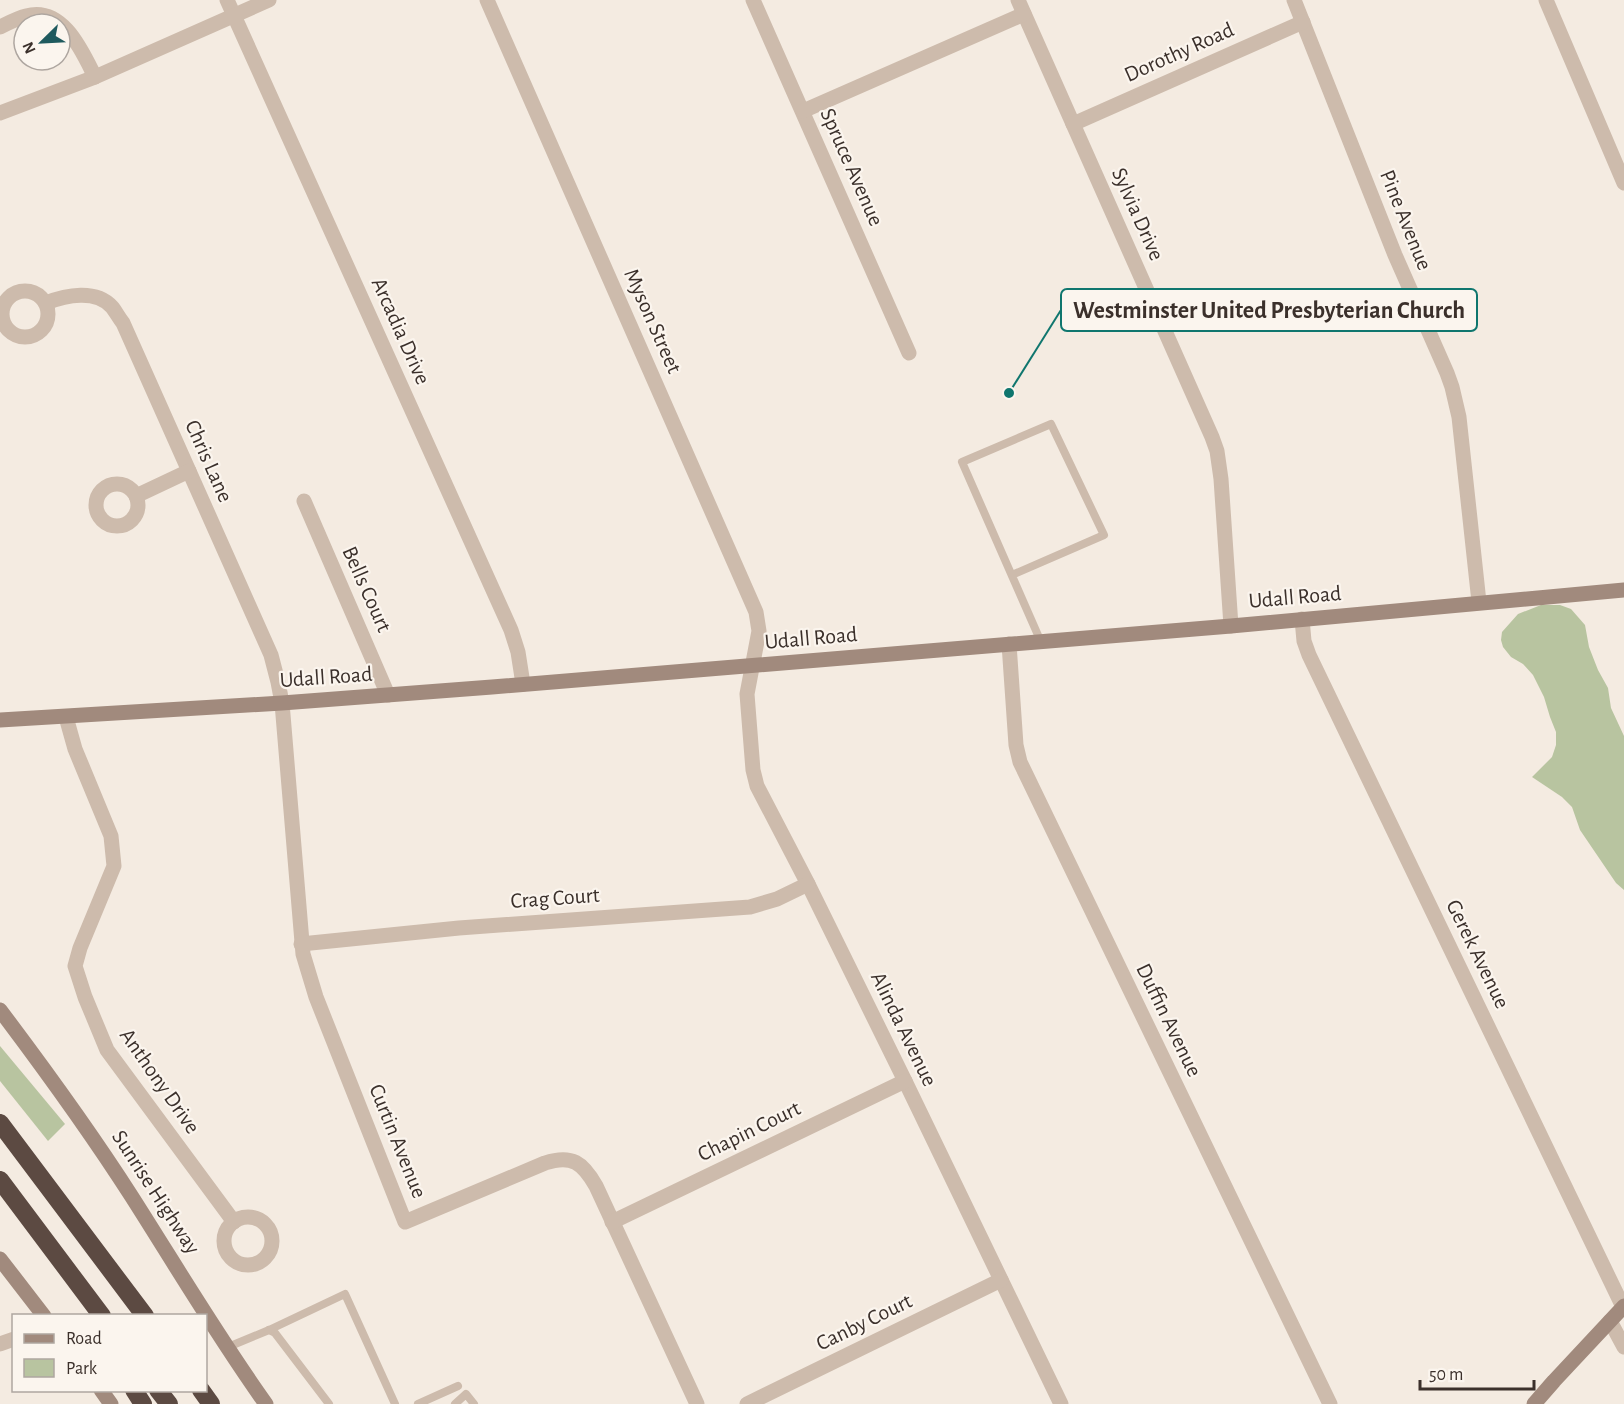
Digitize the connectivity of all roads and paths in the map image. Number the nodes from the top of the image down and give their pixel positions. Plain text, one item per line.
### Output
1 (227, 0) edge
2 (269, 0) edge
3 (487, 0) edge
4 (753, 0) edge
5 (1294, 0) edge
6 (1546, 0) edge
7 (1021, 7) edge
8 (234, 15) junction
9 (1303, 22) junction
10 (0, 27) edge
11 (95, 77) junction
12 (803, 111) junction
13 (0, 113) edge
14 (1073, 124) junction
15 (1624, 183) edge
16 (46, 303) dead end
17 (909, 353) dead end
18 (189, 471) junction
19 (136, 496) dead end
20 (304, 501) dead end
21 (1012, 575) junction
22 (1624, 590) edge
23 (1479, 602) junction
24 (1302, 619) junction
25 (1231, 626) junction
26 (1041, 642) junction
27 (1009, 644) junction
28 (753, 665) junction
29 (523, 684) junction
30 (388, 695) junction
31 (282, 703) junction
32 (66, 717) junction
33 (0, 720) edge
34 (808, 884) junction
35 (301, 944) junction
36 (0, 1010) edge
37 (905, 1081) junction
38 (0, 1123) edge
39 (0, 1180) edge
40 (234, 1222) dead end
41 (612, 1222) junction
42 (55, 1254) junction
43 (0, 1259) edge
44 (1001, 1280) junction
45 (1624, 1306) edge
46 (42, 1314) edge
47 (89, 1314) edge
48 (100, 1314) edge
49 (143, 1314) edge
50 (207, 1314) edge
51 (207, 1315) edge
52 (1610, 1321) junction
53 (269, 1330) junction
54 (228, 1347) junction
55 (1624, 1347) edge
56 (458, 1386) dead end
57 (160, 1392) edge
58 (203, 1392) edge
59 (169, 1404) edge
60 (212, 1404) edge
61 (266, 1404) edge
62 (329, 1404) edge
63 (394, 1404) edge
64 (418, 1404) edge
65 (455, 1404) edge
66 (474, 1404) edge
67 (697, 1404) edge
68 (747, 1404) edge
69 (1061, 1404) edge
70 (1330, 1404) edge
71 (1534, 1404) edge

1 - 8 street, Arcadia Drive
2 - 8 street
3 - 28 street, Myson Street
4 - 12 street, Spruce Avenue
5 - 9 street, Pine Avenue
6 - 15 street
7 - 12 street
7 - 14 street, Sylvia Drive
8 - 11 street
8 - 29 street, Arcadia Drive
9 - 14 street, Dorothy Road
9 - 23 street, Pine Avenue
10 - 11 street
11 - 13 street
12 - 17 street, Spruce Avenue
14 - 25 street, Sylvia Drive
16 - 18 street, Chris Lane
18 - 19 street
18 - 31 street, Chris Lane
20 - 30 street, Bells Court
21 - 21 lane
21 - 26 lane
22 - 23 main road, Udall Road
23 - 24 main road, Udall Road
24 - 25 main road, Udall Road
24 - 45 street, Gerek Avenue
25 - 26 main road, Udall Road
26 - 27 main road, Udall Road
27 - 28 main road, Udall Road
27 - 70 street, Duffin Avenue
28 - 29 main road, Udall Road
28 - 34 street, Alinda Avenue
29 - 30 main road, Udall Road
30 - 31 main road, Udall Road
31 - 32 main road, Udall Road
31 - 35 street, Curtin Avenue
32 - 33 main road, Udall Road
32 - 40 street, Anthony Drive
34 - 35 street, Crag Court
34 - 37 street, Alinda Avenue
35 - 41 street, Curtin Avenue
36 - 50 main road, Sunrise Highway
37 - 41 street, Chapin Court
37 - 44 street, Alinda Avenue
38 - 49 highway
39 - 42 highway
41 - 67 street, Curtin Avenue
42 - 47 highway
42 - 48 highway
43 - 46 main road
44 - 68 street, Canby Court
44 - 69 street, Alinda Avenue
45 - 52 main road
51 - 54 main road, Sunrise Highway
52 - 55 street
52 - 71 main road
53 - 54 lane
53 - 62 lane
53 - 63 lane
54 - 61 main road, Sunrise Highway
56 - 64 lane
57 - 59 highway
58 - 60 highway
65 - 66 lane

